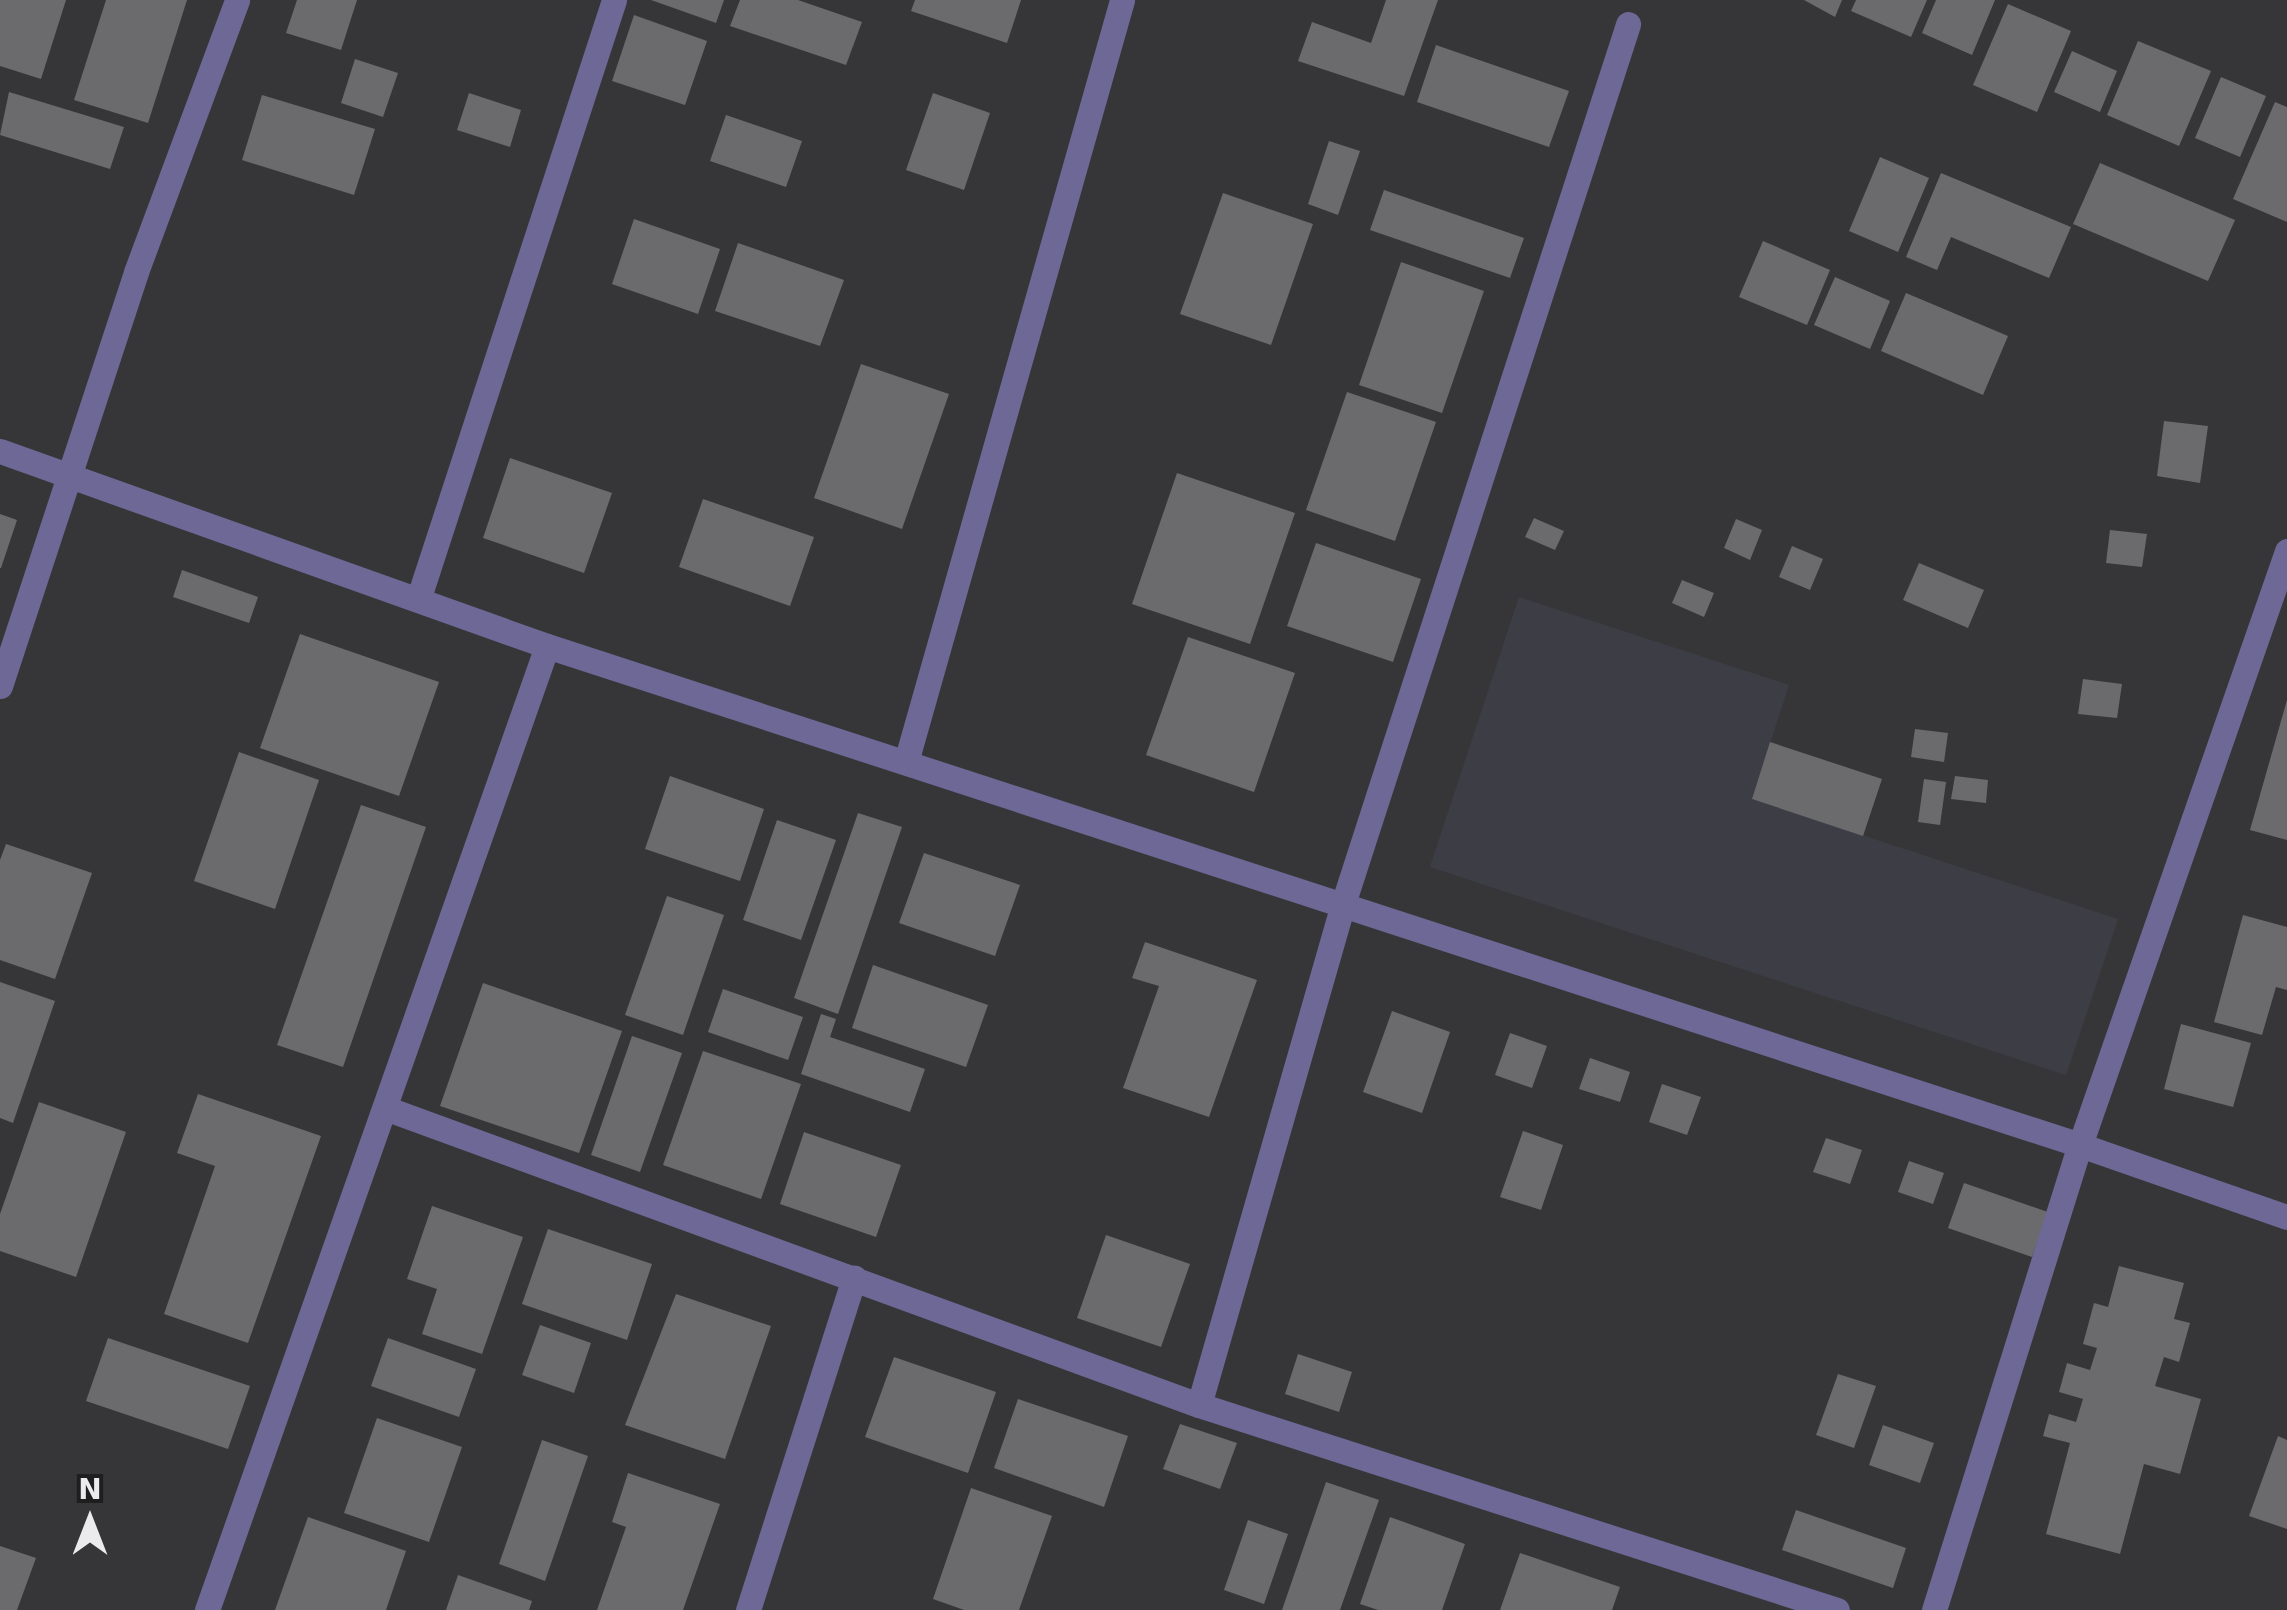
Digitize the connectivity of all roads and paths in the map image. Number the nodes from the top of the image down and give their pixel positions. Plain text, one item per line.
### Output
1 (237, 0) edge
2 (614, 0) edge
3 (1122, 0) edge
4 (1628, 24) dead end
5 (0, 451) edge
6 (69, 475) junction
7 (2287, 551) edge
8 (418, 598) junction
9 (548, 646) junction
10 (0, 686) edge
11 (906, 762) junction
12 (1343, 904) junction
13 (385, 1108) junction
14 (2080, 1145) junction
15 (2287, 1216) edge
16 (854, 1277) junction
17 (1199, 1405) junction
18 (207, 1610) edge
19 (748, 1610) edge
20 (1837, 1610) edge
21 (1934, 1610) edge

1 - 6 street
2 - 8 street
3 - 11 street
4 - 12 street
5 - 6 street
6 - 8 street
6 - 10 street
7 - 14 street
8 - 9 street
9 - 11 street
9 - 13 street
11 - 12 street
12 - 14 street
12 - 17 street
13 - 16 street
13 - 18 street
14 - 15 street
14 - 21 street
16 - 17 street
16 - 19 street
17 - 20 street

